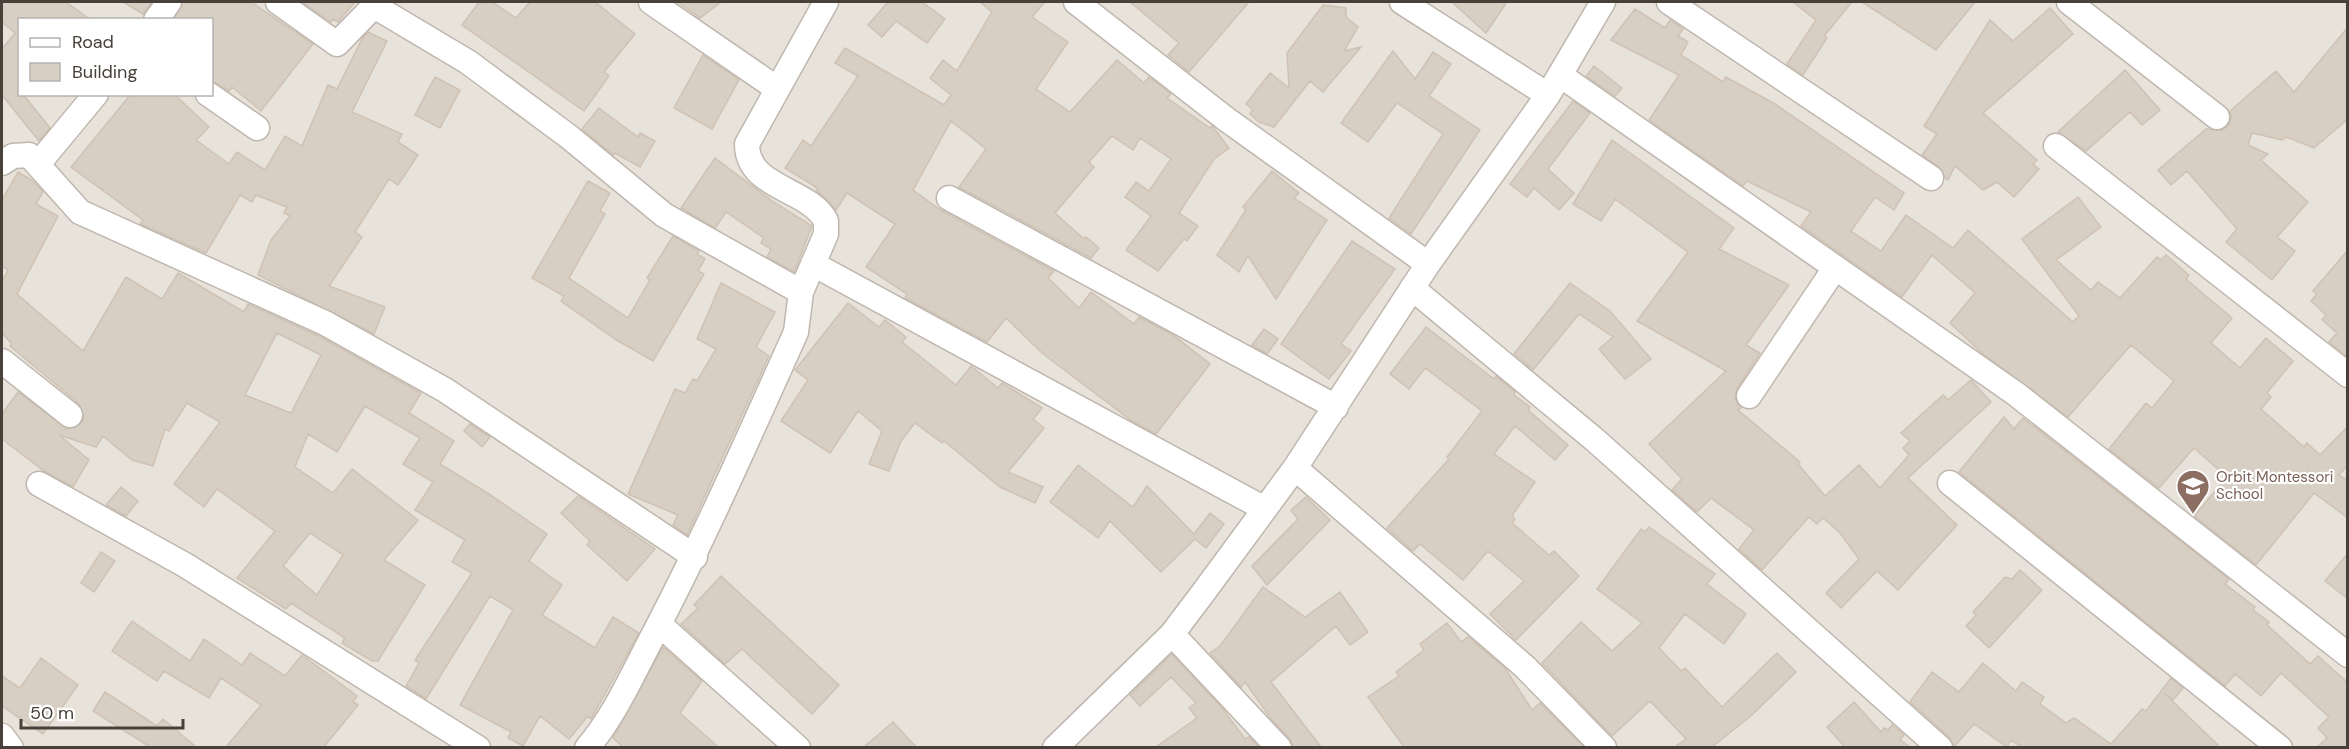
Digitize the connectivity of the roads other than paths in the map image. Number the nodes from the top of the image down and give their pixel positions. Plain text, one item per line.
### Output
1 (169, 2) edge
2 (278, 2) edge
3 (651, 2) edge
4 (826, 2) edge
5 (1076, 2) edge
6 (1402, 2) edge
7 (1600, 2) edge
8 (1669, 2) edge
9 (2069, 2) edge
10 (157, 18) edge
11 (1554, 85) junction
12 (776, 88) junction
13 (94, 96) edge
14 (211, 96) edge
15 (2217, 117) dead end
16 (257, 128) dead end
17 (2056, 146) dead end
18 (2, 163) edge
19 (38, 164) junction
20 (1931, 178) dead end
21 (949, 198) dead end
22 (813, 264) junction
23 (1428, 264) junction
24 (1834, 268) junction
25 (1412, 288) junction
26 (801, 292) junction
27 (2, 361) edge
28 (2348, 375) edge
29 (1749, 396) dead end
30 (1336, 407) junction
31 (70, 415) dead end
32 (1294, 468) junction
33 (1950, 483) dead end
34 (39, 484) dead end
35 (1265, 509) junction
36 (694, 557) junction
37 (659, 624) junction
38 (1172, 634) junction
39 (2348, 655) edge
40 (2, 736) edge
41 (599, 743) edge
42 (11, 747) edge
43 (478, 747) edge
44 (798, 747) edge
45 (1055, 747) edge
46 (1279, 747) edge
47 (1604, 747) edge
48 (1940, 747) edge
49 (2280, 747) edge

1 - 10 street
2 - 26 street
3 - 12 street
4 - 12 street
5 - 23 street
6 - 11 street
7 - 11 street
8 - 20 street
9 - 15 street
11 - 23 street
11 - 24 street
12 - 22 street
13 - 19 street
14 - 16 street
17 - 28 street
18 - 19 street
19 - 36 street
21 - 30 street
22 - 26 street
22 - 35 street
23 - 25 street
24 - 29 street
24 - 39 street
25 - 30 street
25 - 48 street
26 - 36 street
27 - 31 street
30 - 32 street
32 - 35 street
32 - 47 street
33 - 49 street
34 - 43 street
35 - 38 street
36 - 37 street
37 - 41 street
37 - 44 street
38 - 45 street
38 - 46 street
40 - 42 street

